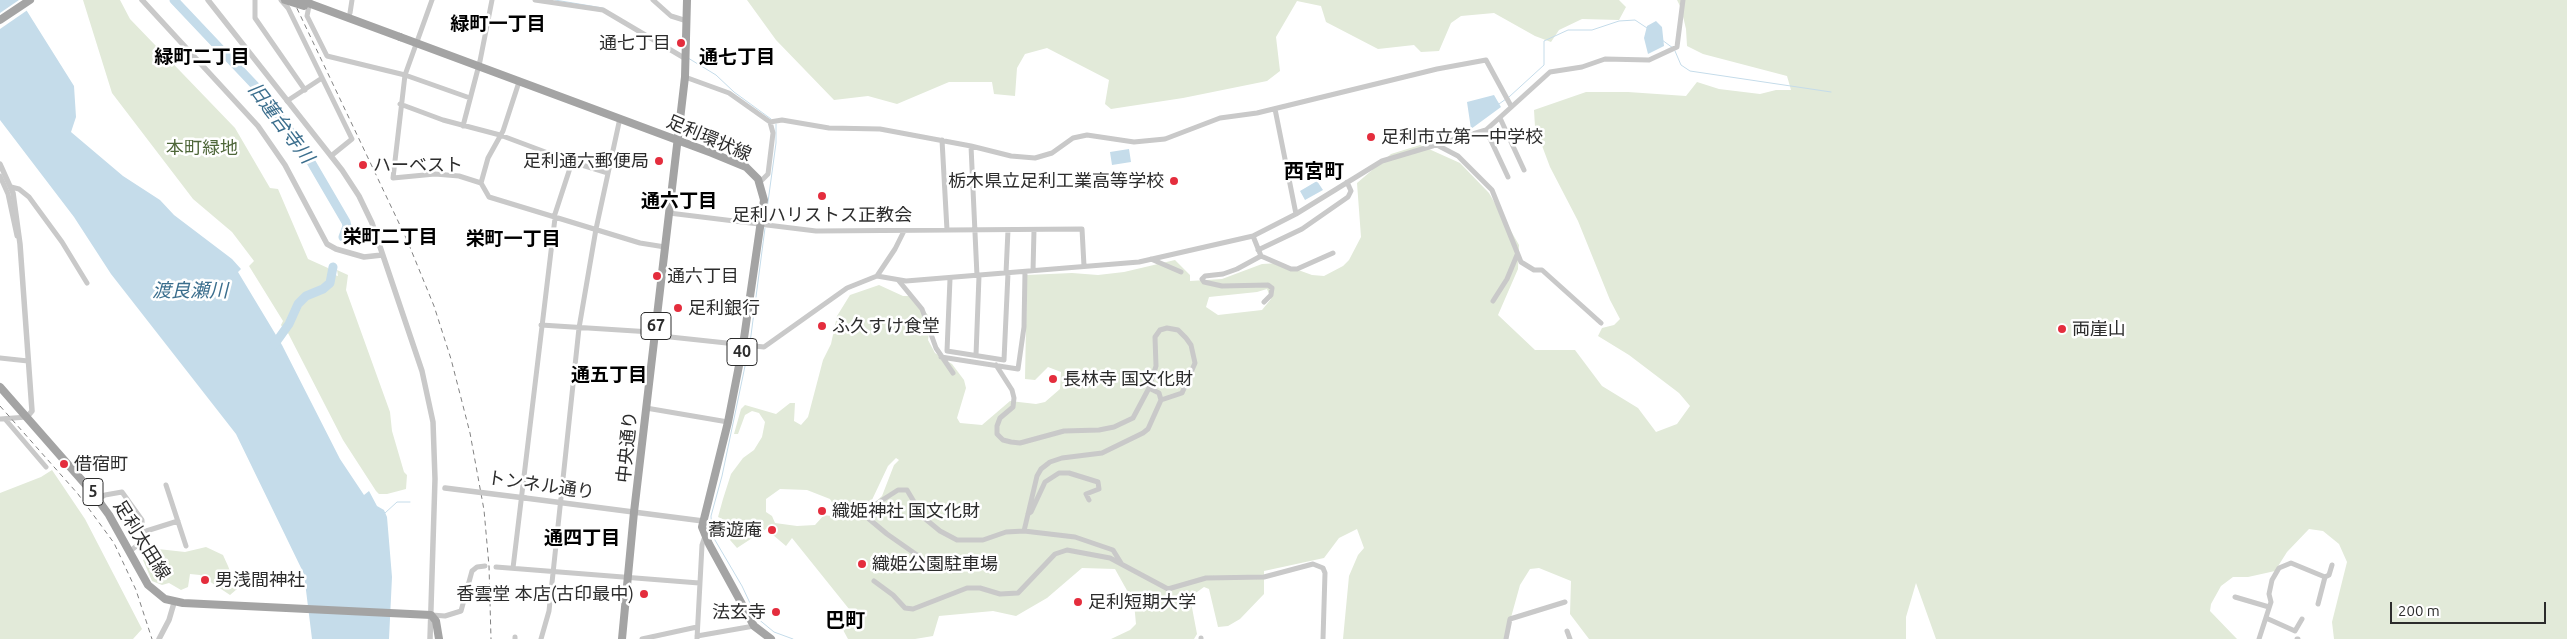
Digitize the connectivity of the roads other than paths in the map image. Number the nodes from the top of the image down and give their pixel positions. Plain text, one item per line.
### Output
1 (30, 0) edge
2 (142, 0) edge
3 (208, 0) edge
4 (255, 0) edge
5 (276, 0) edge
6 (300, 0) edge
7 (352, 0) edge
8 (432, 0) edge
9 (492, 0) edge
10 (535, 0) edge
11 (653, 0) edge
12 (686, 0) edge
13 (1683, 0) edge
14 (283, 1) edge
15 (314, 3) edge
16 (350, 13) dead end
17 (0, 20) edge
18 (687, 21) junction
19 (418, 44) junction
20 (686, 59) junction
21 (478, 66) junction
22 (405, 75) junction
23 (684, 76) junction
24 (322, 78) junction
25 (519, 82) junction
26 (305, 90) junction
27 (470, 98) junction
28 (287, 101) junction
29 (400, 104) junction
30 (1511, 106) junction
31 (1275, 109) junction
32 (620, 118) junction
33 (1500, 118) junction
34 (770, 122) junction
35 (463, 126) junction
36 (1486, 130) junction
37 (500, 135) junction
38 (677, 139) junction
39 (942, 140) junction
40 (1437, 145) junction
41 (971, 146) junction
42 (331, 156) junction
43 (572, 162) junction
44 (0, 164) edge
45 (1524, 170) dead end
46 (608, 172) junction
47 (0, 176) edge
48 (1508, 177) dead end
49 (760, 182) junction
50 (1348, 182) junction
51 (481, 183) junction
52 (11, 187) junction
53 (668, 213) junction
54 (1296, 214) junction
55 (555, 218) junction
56 (761, 224) junction
57 (596, 229) junction
58 (904, 230) junction
59 (947, 230) junction
60 (975, 230) junction
61 (1008, 230) junction
62 (1034, 230) junction
63 (1253, 236) junction
64 (20, 244) junction
65 (665, 246) junction
66 (1258, 250) junction
67 (1333, 253) dead end
68 (382, 255) junction
69 (1517, 255) junction
70 (1261, 256) junction
71 (1150, 259) junction
72 (1084, 266) junction
73 (1033, 271) junction
74 (1025, 272) junction
75 (1180, 272) dead end
76 (1007, 273) junction
77 (877, 276) junction
78 (978, 276) junction
79 (950, 278) junction
80 (899, 280) junction
81 (87, 283) dead end
82 (1493, 301) dead end
83 (1264, 302) dead end
84 (1601, 323) dead end
85 (541, 324) junction
86 (579, 328) junction
87 (655, 335) junction
88 (743, 345) junction
89 (976, 355) junction
90 (941, 357) junction
91 (0, 358) edge
92 (28, 362) junction
93 (996, 365) junction
94 (953, 373) dead end
95 (0, 387) edge
96 (1149, 388) junction
97 (1161, 400) junction
98 (646, 408) junction
99 (27, 417) junction
100 (3, 419) edge
101 (728, 422) junction
102 (46, 467) dead end
103 (166, 485) dead end
104 (434, 488) junction
105 (98, 499) junction
106 (1089, 500) dead end
107 (562, 503) junction
108 (634, 512) junction
109 (1027, 514) junction
110 (178, 521) junction
111 (703, 521) junction
112 (1024, 531) junction
113 (143, 532) junction
114 (705, 536) junction
115 (186, 546) dead end
116 (130, 551) junction
117 (918, 555) dead end
118 (1121, 563) junction
119 (2332, 565) dead end
120 (485, 566) dead end
121 (496, 567) dead end
122 (513, 568) junction
123 (553, 570) junction
124 (627, 576) junction
125 (2324, 577) junction
126 (874, 581) dead end
127 (699, 583) junction
128 (2235, 597) dead end
129 (1565, 602) dead end
130 (174, 603) junction
131 (2318, 604) dead end
132 (2269, 607) junction
133 (431, 615) junction
134 (2266, 618) junction
135 (2302, 619) dead end
136 (754, 626) junction
137 (697, 627) junction
138 (1567, 631) dead end
139 (160, 638) edge
140 (697, 638) edge
141 (430, 639) edge
142 (439, 639) edge
143 (541, 639) edge
144 (622, 639) edge
145 (642, 639) edge
146 (771, 639) edge
147 (1323, 639) edge
148 (1506, 639) edge
149 (1570, 639) edge
150 (2259, 639) edge

1 - 17 main road
2 - 68 street
3 - 28 street
4 - 26 street
5 - 14 street
6 - 15 main road, 足利環状線, bridge
7 - 16 street
8 - 19 street
9 - 21 street
10 - 20 street
11 - 18 street
12 - 18 main road, 67
13 - 30 street
14 - 15 main road, bridge
14 - 24 street
15 - 19 main road, 足利環状線, bridge
15 - 22 street
18 - 20 main road, 67
19 - 21 main road, 足利環状線
19 - 22 street
20 - 23 main road, 67
21 - 25 main road, 足利環状線
21 - 27 street
22 - 27 street
22 - 29 street
23 - 34 street
23 - 38 main road, 67
24 - 26 street
24 - 42 street
25 - 32 main road, 足利環状線
25 - 37 street
26 - 28 street
27 - 35 street
28 - 42 street
29 - 35 street
29 - 51 street
30 - 31 street
30 - 33 street
31 - 41 street
31 - 54 street
32 - 38 main road, 足利環状線
32 - 46 street
33 - 36 street
33 - 45 street
34 - 39 street
34 - 49 street
35 - 37 street
36 - 40 street
36 - 48 street
37 - 43 street
37 - 51 street
38 - 49 main road, 足利環状線
38 - 53 main road, 中央通り / 67
39 - 41 street
39 - 59 street
40 - 50 street
40 - 69 street
41 - 60 street
42 - 68 street
43 - 46 street
43 - 55 street
44 - 52 street
46 - 57 street
47 - 64 street
49 - 56 main road, 足利環状線 / 40
50 - 54 street
50 - 66 street
51 - 55 street
52 - 64 street
52 - 81 street
53 - 56 street
53 - 65 main road, 中央通り / 67
54 - 63 street
55 - 57 street
55 - 85 street
56 - 58 street
56 - 88 main road, 足利環状線 / 40
57 - 65 street
57 - 86 street
58 - 59 street
58 - 77 street
59 - 60 street
60 - 61 street
60 - 78 street
61 - 62 street
61 - 76 street
62 - 72 street
62 - 73 street
63 - 66 street
63 - 71 street
64 - 92 street
65 - 87 main road, 中央通り / 67
66 - 70 street
67 - 70 street
68 - 104 street
69 - 82 street
69 - 84 street
70 - 83 street
71 - 72 street
71 - 75 street
72 - 73 street
73 - 74 street
74 - 76 street
74 - 93 street
76 - 78 street
76 - 89 street
77 - 80 street
77 - 88 street
78 - 79 street
78 - 89 street
79 - 80 street
79 - 89 street
80 - 90 street
85 - 86 street
85 - 122 street
86 - 87 street
86 - 107 street
87 - 88 street
87 - 98 main road, 中央通り / 67
88 - 101 main road, 足利環状線 / 40
90 - 93 street
90 - 94 street
91 - 92 street
92 - 99 street
93 - 96 street
95 - 99 main road, 足利太田線 / 5
96 - 97 street
96 - 97 street
97 - 109 street
98 - 101 street
98 - 108 main road, 中央通り / 67
99 - 100 street
99 - 105 main road, 足利太田線 / 5
100 - 102 street
101 - 111 main road, 足利環状線 / 40
103 - 110 street
104 - 107 street, トンネル通り, bridge
104 - 133 street
105 - 113 street
105 - 116 main road, 足利太田線 / 5
106 - 109 street
107 - 108 street, トンネル通り
107 - 123 street
108 - 111 street, トンネル通り
108 - 124 main road, 中央通り / 67
109 - 112 street
110 - 113 street
110 - 115 street
111 - 114 main road, 足利環状線 / 40
112 - 117 street
112 - 118 street
113 - 116 street
114 - 127 street
114 - 136 main road, 足利環状線 / 40
116 - 130 main road, 足利太田線 / 5
118 - 126 street
118 - 147 street
119 - 125 street
120 - 133 street
121 - 122 street
122 - 123 street
123 - 124 street
123 - 143 street
124 - 127 street
124 - 144 main road, 中央通り / 67
125 - 131 street
125 - 132 street
127 - 137 street
128 - 132 street
129 - 148 street
130 - 133 main road, 足利太田線 / 5
130 - 139 street
132 - 134 street
133 - 141 street
133 - 142 main road
134 - 135 street
134 - 150 street
136 - 140 street
136 - 146 main road, 足利環状線 / 40
137 - 140 street
137 - 145 street
138 - 149 street

